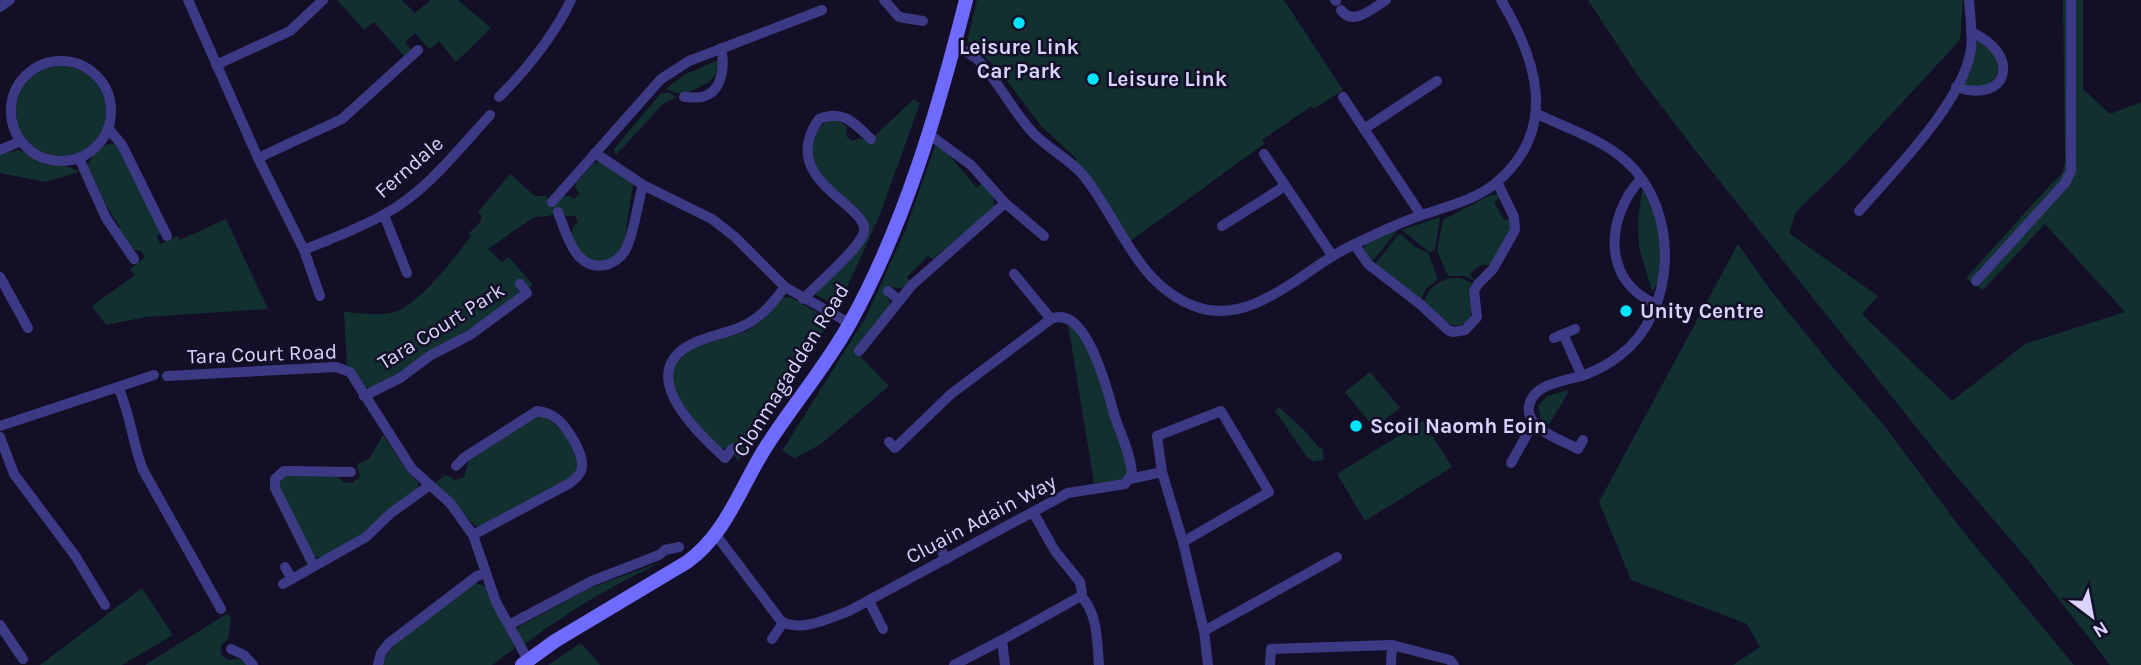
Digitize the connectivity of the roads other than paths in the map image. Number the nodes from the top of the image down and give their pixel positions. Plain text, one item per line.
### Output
1 (9, 0) edge
2 (188, 0) edge
3 (323, 0) edge
4 (571, 0) edge
5 (884, 0) edge
6 (966, 0) edge
7 (1386, 0) edge
8 (1501, 0) edge
9 (1969, 0) edge
10 (2071, 0) edge
11 (1337, 4) edge
12 (0, 7) edge
13 (822, 10) dead end
14 (923, 20) dead end
15 (1971, 32) junction
16 (721, 48) junction
17 (954, 48) junction
18 (418, 50) dead end
19 (216, 65) junction
20 (1437, 82) dead end
21 (1956, 87) junction
22 (499, 97) dead end
23 (684, 97) dead end
24 (1343, 97) dead end
25 (1536, 114) junction
26 (491, 115) dead end
27 (108, 128) junction
28 (1364, 129) junction
29 (927, 133) junction
30 (871, 139) dead end
31 (20, 141) junction
32 (0, 150) edge
33 (595, 153) junction
34 (1264, 154) dead end
35 (79, 158) junction
36 (258, 158) junction
37 (1641, 179) junction
38 (1497, 183) junction
39 (643, 185) junction
40 (1285, 186) junction
41 (552, 202) dead end
42 (1005, 203) junction
43 (1859, 211) dead end
44 (558, 212) dead end
45 (384, 215) junction
46 (1421, 215) junction
47 (1222, 226) dead end
48 (1036, 234) dead end
49 (167, 236) dead end
50 (1354, 244) junction
51 (304, 250) junction
52 (1332, 256) junction
53 (134, 259) dead end
54 (407, 272) dead end
55 (1014, 274) dead end
56 (0, 278) edge
57 (1976, 281) dead end
58 (520, 284) dead end
59 (785, 287) junction
60 (888, 291) dead end
61 (320, 296) dead end
62 (803, 299) junction
63 (899, 300) junction
64 (1656, 304) junction
65 (1055, 317) junction
66 (849, 323) junction
67 (28, 328) dead end
68 (1575, 329) dead end
69 (859, 351) dead end
70 (155, 375) dead end
71 (167, 376) dead end
72 (1582, 376) junction
73 (118, 387) junction
74 (365, 396) junction
75 (1534, 422) junction
76 (0, 426) edge
77 (0, 437) edge
78 (1583, 440) dead end
79 (890, 442) dead end
80 (732, 449) dead end
81 (1511, 463) dead end
82 (456, 466) dead end
83 (351, 472) dead end
84 (1162, 472) junction
85 (1130, 478) junction
86 (430, 485) junction
87 (1034, 512) junction
88 (473, 535) junction
89 (716, 535) junction
90 (1183, 542) junction
91 (939, 546) dead end
92 (679, 547) dead end
93 (1337, 557) dead end
94 (946, 559) junction
95 (314, 566) junction
96 (285, 567) dead end
97 (486, 573) junction
98 (1081, 596) junction
99 (869, 601) junction
100 (105, 605) dead end
101 (221, 609) dead end
102 (783, 623) junction
103 (0, 625) edge
104 (509, 625) junction
105 (883, 629) dead end
106 (1204, 631) junction
107 (772, 639) dead end
108 (1002, 640) junction
109 (1392, 645) junction
110 (231, 649) dead end
111 (23, 659) dead end
112 (525, 663) edge
113 (253, 665) edge
114 (378, 665) edge
115 (954, 665) edge
116 (1006, 665) edge
117 (1099, 665) edge
118 (1208, 665) edge
119 (1270, 665) edge
120 (1391, 665) edge
121 (1454, 665) edge

1 - 12 street
2 - 19 street
3 - 19 street
4 - 22 street
5 - 14 street
6 - 17 street, Clonmagadden Road
7 - 11 street
8 - 25 street
9 - 15 street
10 - 57 street
13 - 16 street
15 - 21 street
15 - 21 street
16 - 23 street
16 - 33 street
17 - 29 street, Clonmagadden Road
17 - 52 street
18 - 36 street
19 - 36 street
20 - 28 street
21 - 43 street
24 - 28 street
25 - 37 street
25 - 38 street
26 - 45 street, Ferndale
27 - 31 street
27 - 35 street
27 - 49 street
28 - 46 street
29 - 42 street
29 - 66 street, Clonmagadden Road
30 - 62 street
31 - 32 street
31 - 35 street
33 - 39 street
33 - 41 street
34 - 40 street
35 - 53 street
36 - 51 street
37 - 64 street
37 - 64 street
38 - 46 street
38 - 50 street
39 - 44 street
39 - 59 street
40 - 47 street
40 - 52 street
42 - 48 street
42 - 63 street
45 - 51 street, Ferndale
45 - 54 street
46 - 50 street
50 - 52 street
51 - 61 street
55 - 65 street
56 - 67 street
58 - 74 street, Tara Court Park
59 - 62 street
59 - 80 street
60 - 63 street
62 - 66 street
63 - 69 street
64 - 72 street
65 - 79 street
65 - 85 street
66 - 89 street, Clonmagadden Road
68 - 72 street
70 - 73 street
71 - 74 street, Tara Court Road
72 - 75 street
73 - 76 street
73 - 101 street
74 - 86 street, Tara Court Road
75 - 78 street
75 - 81 street
77 - 100 street
82 - 88 street
83 - 95 street
84 - 85 street, Cluain Adain Way
84 - 90 street
84 - 90 street
85 - 87 street, Cluain Adain Way
86 - 88 street, Tara Court Road
86 - 95 street
87 - 94 street, Cluain Adain Way
87 - 98 street
88 - 97 street, Tara Court Road
89 - 102 street
89 - 112 street, Clonmagadden Road
90 - 106 street
91 - 94 street
92 - 104 street
93 - 106 street
94 - 99 street, Cluain Adain Way
95 - 96 street
97 - 104 street, Tara Court Road
97 - 114 street
98 - 108 street
98 - 117 street
99 - 102 street, Cluain Adain Way
99 - 105 street
102 - 107 street
103 - 111 street
104 - 112 street, Tara Court Road
106 - 118 street
108 - 115 street
108 - 116 street
109 - 119 street
109 - 120 street
109 - 121 street
110 - 113 street

